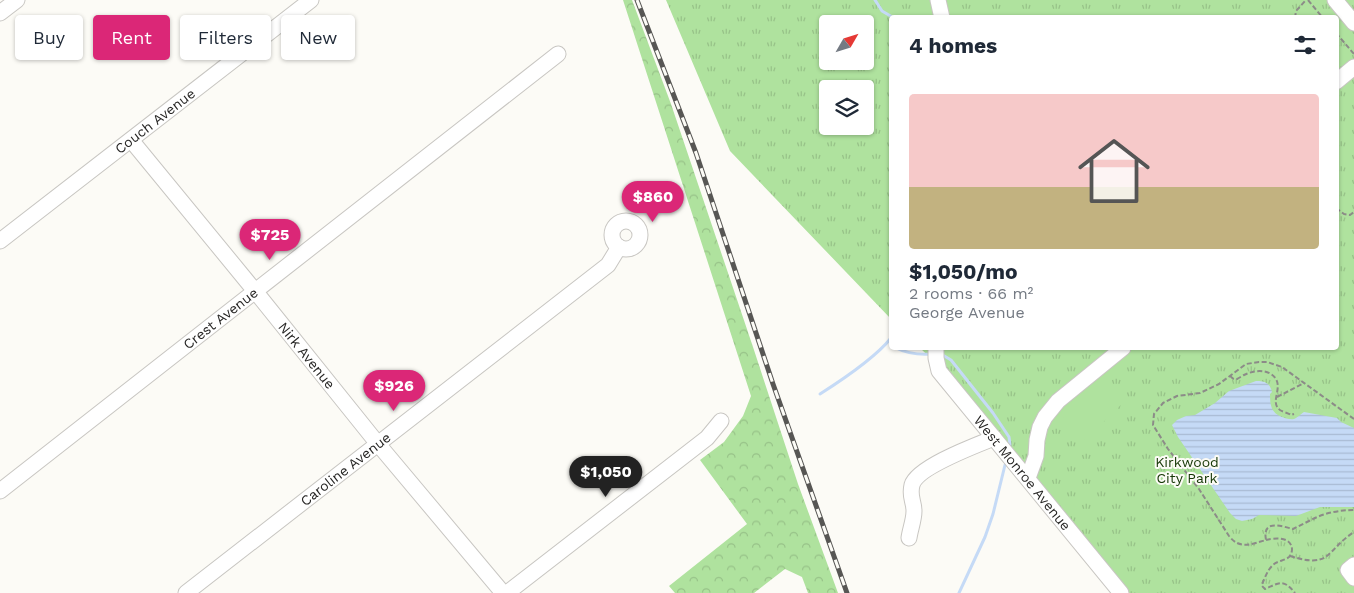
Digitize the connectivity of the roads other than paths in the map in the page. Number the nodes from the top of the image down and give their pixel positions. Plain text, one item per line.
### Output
1 (16, 0) edge
2 (312, 0) edge
3 (938, 0) edge
4 (1335, 0) edge
5 (0, 13) edge
6 (941, 15) edge
7 (1354, 23) edge
8 (558, 54) dead end
9 (131, 140) junction
10 (0, 241) edge
11 (619, 247) dead end
12 (255, 291) junction
13 (936, 350) edge
14 (1121, 350) edge
15 (721, 420) dead end
16 (994, 438) junction
17 (378, 444) junction
18 (1028, 478) junction
19 (0, 491) edge
20 (909, 538) dead end
21 (1354, 565) edge
22 (1354, 578) edge
23 (186, 593) edge
24 (503, 593) edge
25 (507, 593) edge
26 (1121, 593) edge

1 - 5 street
2 - 9 street, Couch Avenue
3 - 6 street
4 - 7 street
8 - 12 street, Crest Avenue
9 - 10 street, Couch Avenue
9 - 12 street, Nirk Avenue
11 - 17 street, Caroline Avenue
12 - 17 street, Nirk Avenue
12 - 19 street, Crest Avenue
13 - 16 street, West Monroe Avenue
14 - 18 street
15 - 25 street
16 - 18 street, West Monroe Avenue
16 - 20 street
17 - 23 street, Caroline Avenue
17 - 24 street, Nirk Avenue
18 - 26 street, West Monroe Avenue
21 - 22 street

